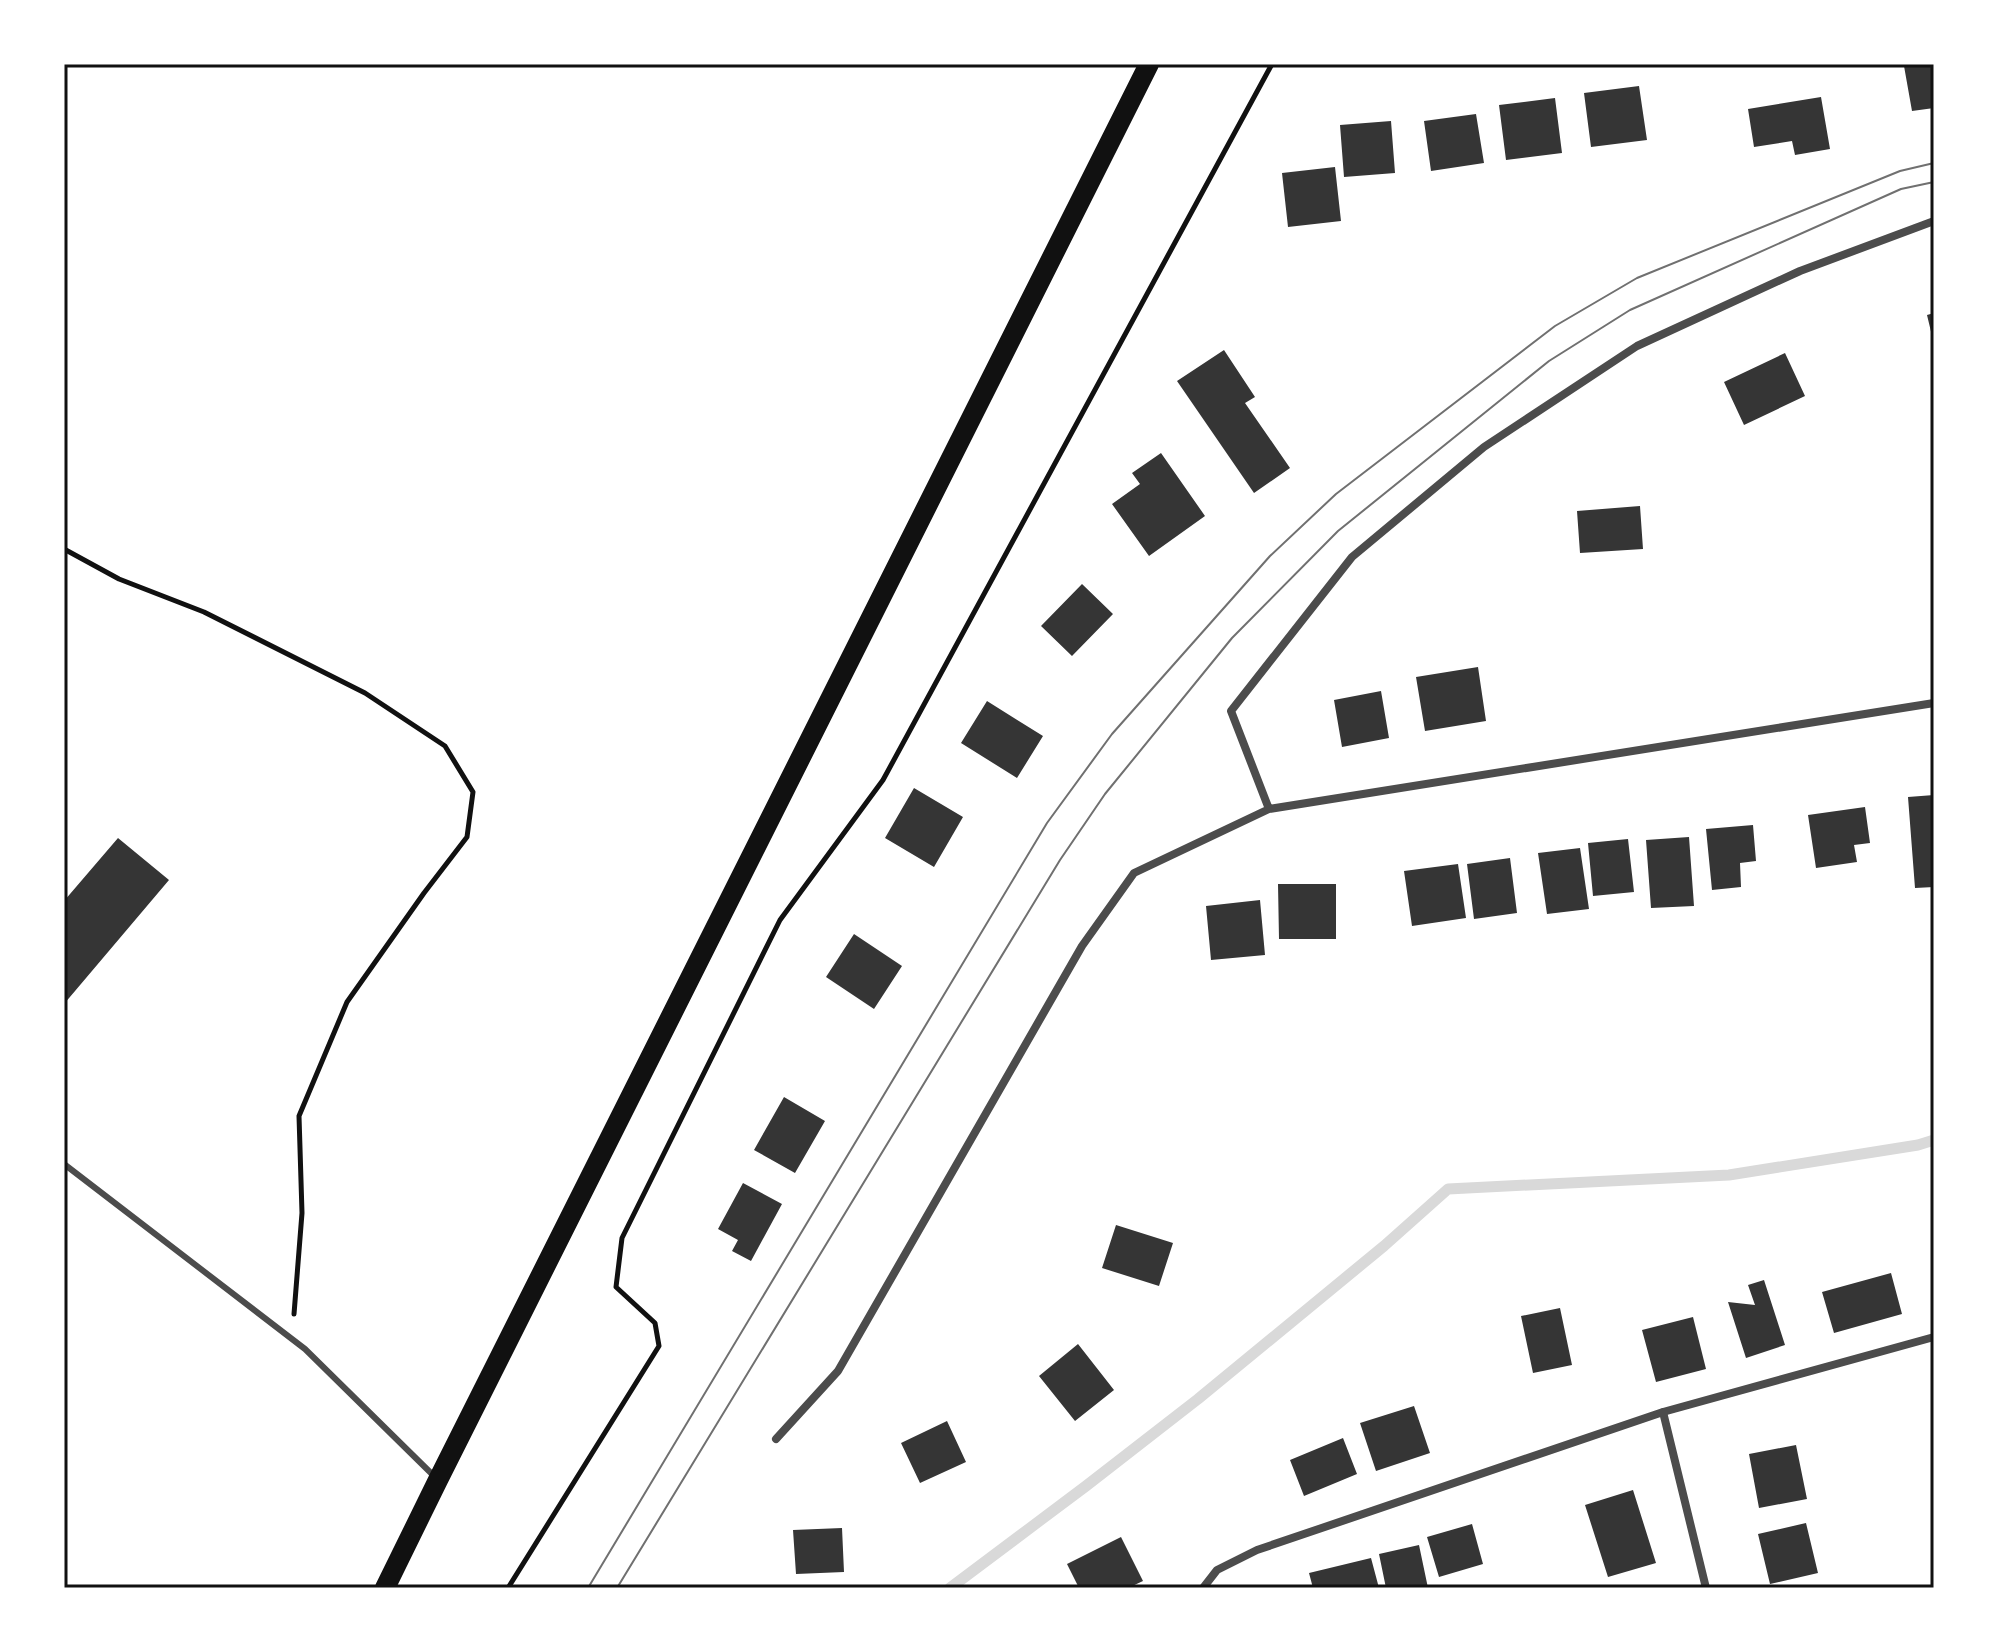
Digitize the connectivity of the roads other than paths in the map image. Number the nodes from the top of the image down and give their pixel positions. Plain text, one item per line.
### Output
1 (1149, 64) edge
2 (1934, 221) edge
3 (1934, 703) edge
4 (1269, 809) junction
5 (64, 1164) edge
6 (1934, 1337) edge
7 (1663, 1412) junction
8 (776, 1439) dead end
9 (438, 1480) junction
10 (385, 1588) edge
11 (1203, 1588) edge
12 (1706, 1588) edge

1 - 9 main road
2 - 4 street
3 - 4 street
4 - 8 street
5 - 9 lane
6 - 7 street
7 - 11 street
7 - 12 street
9 - 10 main road

